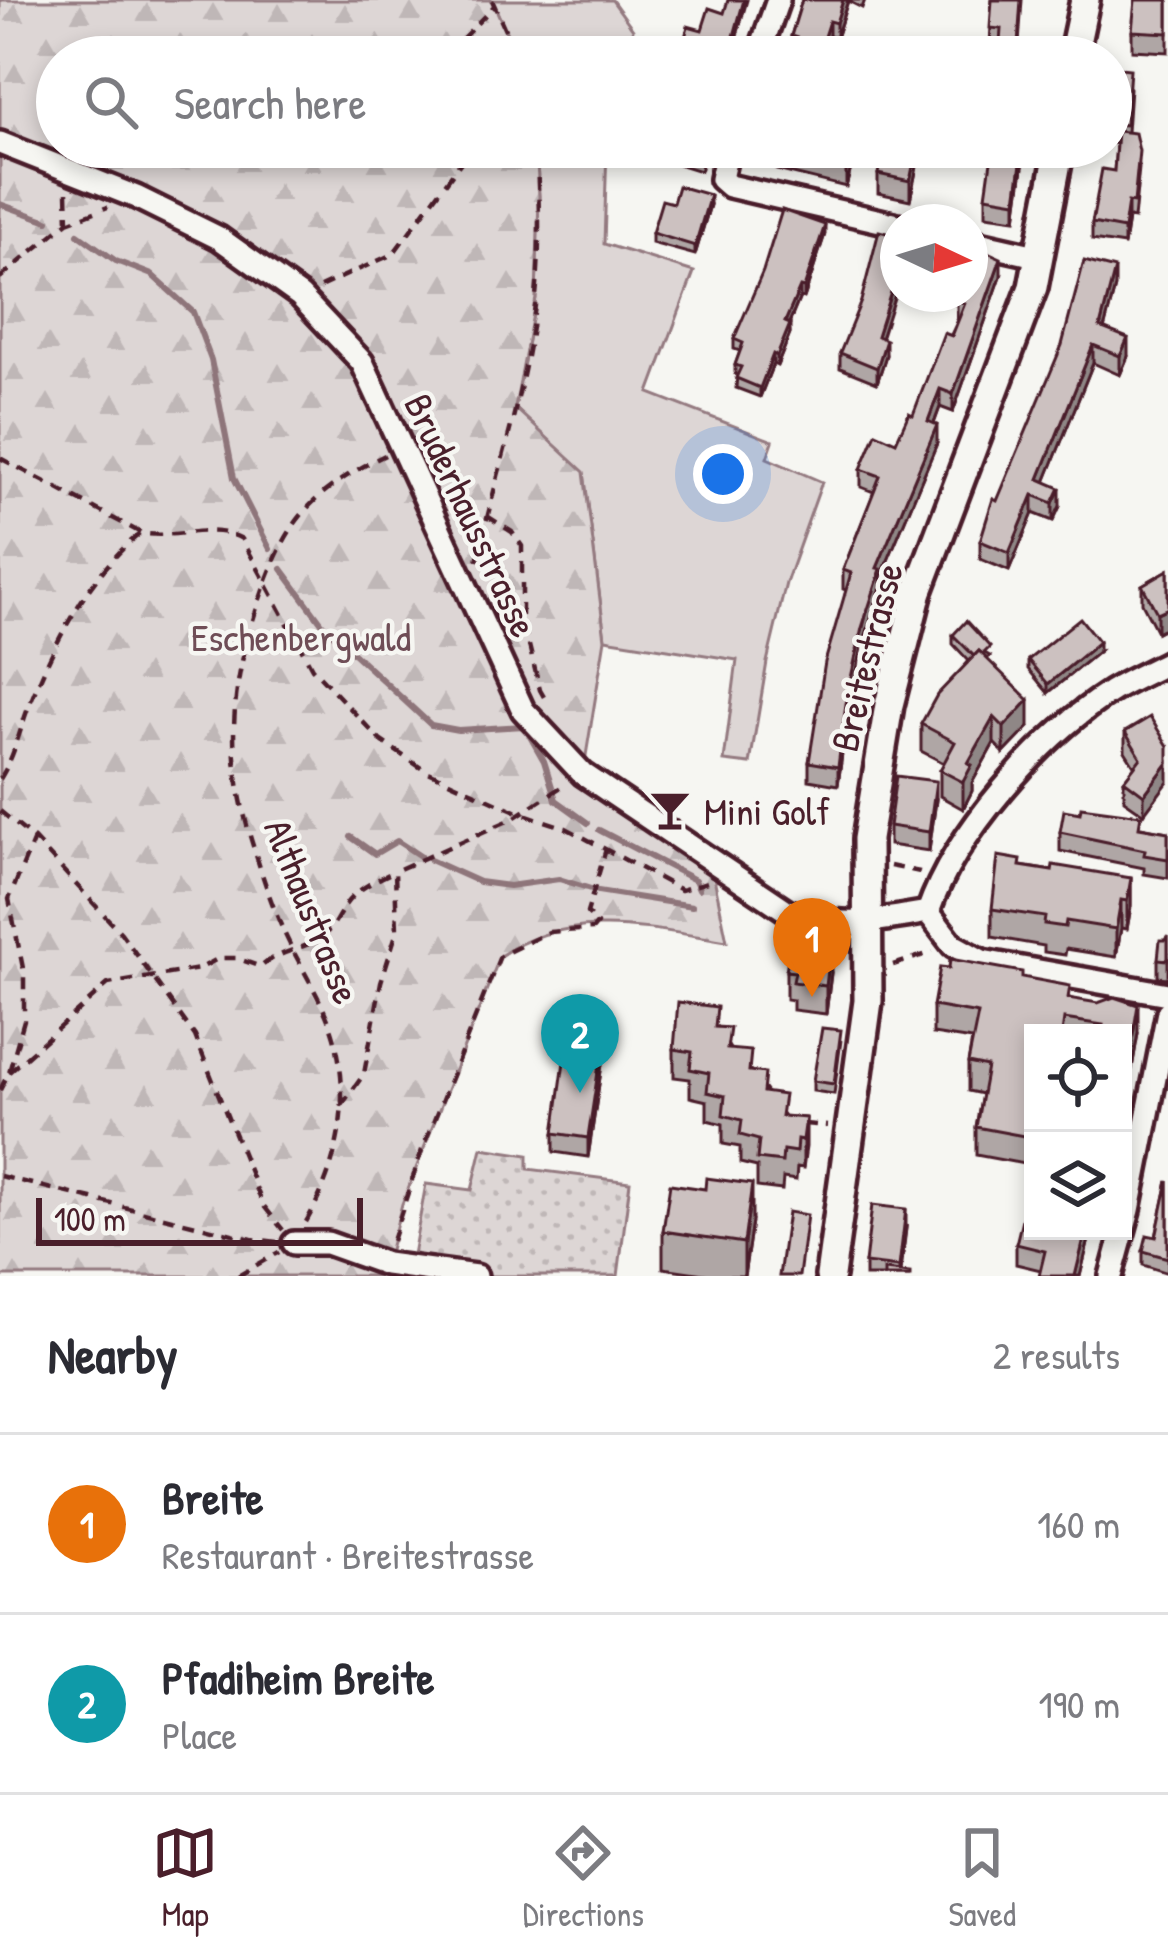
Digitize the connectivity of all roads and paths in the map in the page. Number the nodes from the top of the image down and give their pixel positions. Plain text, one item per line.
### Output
1 (778, 0) edge
2 (1085, 0) edge
3 (494, 3) edge
4 (464, 36) edge
5 (509, 36) edge
6 (765, 36) edge
7 (1077, 36) edge
8 (0, 143) edge
9 (36, 158) edge
10 (61, 168) edge
11 (457, 168) edge
12 (537, 168) edge
13 (724, 168) edge
14 (1056, 168) edge
15 (66, 170) junction
16 (136, 197) junction
17 (880, 221) edge
18 (68, 222) junction
19 (988, 245) edge
20 (1041, 257) junction
21 (0, 278) edge
22 (300, 296) junction
23 (401, 447) junction
24 (0, 458) edge
25 (141, 532) junction
26 (265, 584) junction
27 (1168, 662) edge
28 (551, 710) dead end
29 (583, 775) junction
30 (0, 779) edge
31 (0, 811) edge
32 (518, 812) junction
33 (34, 839) junction
34 (606, 849) junction
35 (884, 865) dead end
36 (395, 871) junction
37 (926, 874) dead end
38 (701, 882) dead end
39 (928, 912) junction
40 (866, 922) junction
41 (944, 948) dead end
42 (294, 952) junction
43 (887, 966) dead end
44 (154, 979) junction
45 (1168, 994) edge
46 (1168, 1012) edge
47 (9, 1072) junction
48 (0, 1090) edge
49 (341, 1106) junction
50 (798, 1124) edge
51 (827, 1126) dead end
52 (0, 1177) edge
53 (252, 1239) dead end
54 (294, 1243) junction
55 (386, 1264) junction
56 (238, 1276) edge
57 (476, 1276) edge
58 (830, 1276) edge
59 (1111, 1276) edge

1 - 6 street
2 - 7 main road
3 - 4 path
3 - 5 path
8 - 9 street, Bruderhausstrasse
10 - 15 street, Bruderhausstrasse
11 - 22 path
12 - 28 path
13 - 17 street
14 - 20 main road, Breitestrasse
15 - 16 street, Bruderhausstrasse
15 - 18 path
16 - 18 path
16 - 22 street, Bruderhausstrasse
18 - 21 path
19 - 20 street
20 - 40 main road, Breitestrasse
22 - 23 street, Bruderhausstrasse
23 - 26 path, Althaustrasse
23 - 29 street, Bruderhausstrasse
24 - 25 path
25 - 26 path
25 - 30 path
26 - 32 path
26 - 42 path, Althaustrasse
27 - 39 street
29 - 32 path
29 - 40 street, Bruderhausstrasse
31 - 33 path
32 - 34 path
32 - 36 path
33 - 44 path
33 - 47 path
34 - 38 path
34 - 55 path
35 - 37 path
36 - 42 path
36 - 49 path
39 - 40 street, Bruderhausstrasse
39 - 45 street
40 - 58 main road, Breitestrasse
41 - 43 path
42 - 44 path
42 - 49 path, Althaustrasse
44 - 47 path
44 - 54 path
46 - 59 street
47 - 48 path
49 - 54 path, Althaustrasse
50 - 51 path
52 - 53 path
54 - 55 street
54 - 56 path, Althaustrasse
55 - 57 street

